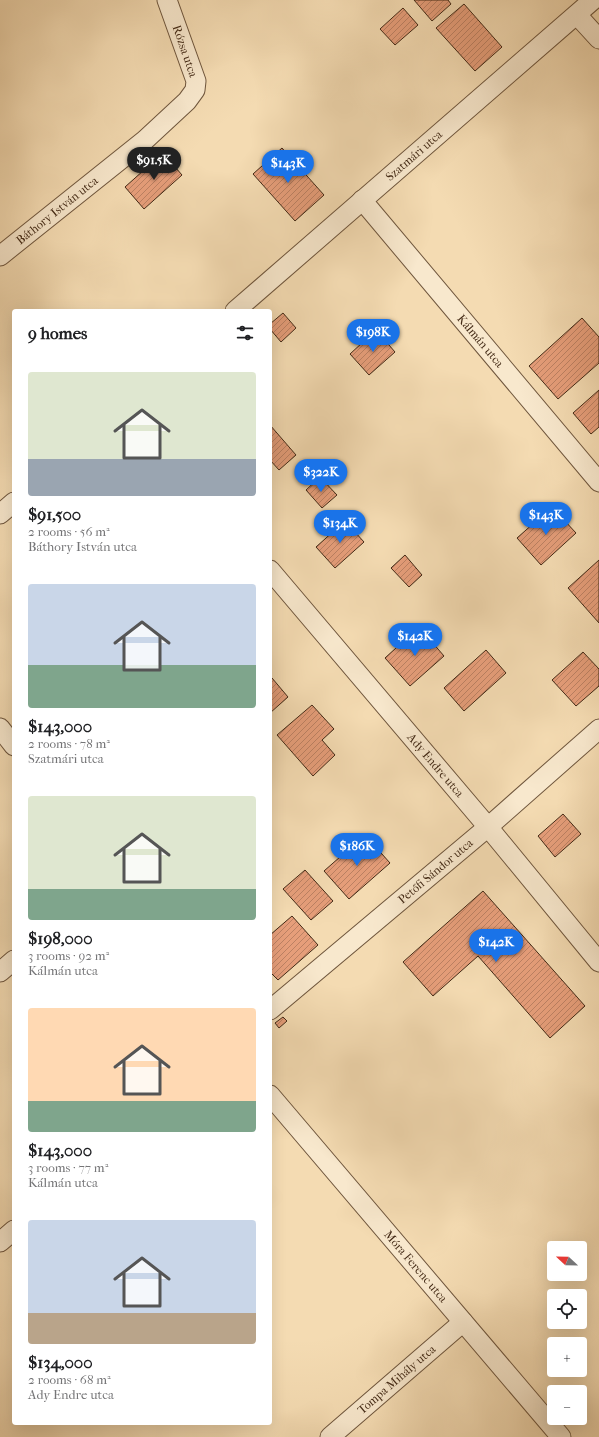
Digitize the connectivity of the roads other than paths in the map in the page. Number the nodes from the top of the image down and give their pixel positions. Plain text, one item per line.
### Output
1 (167, 0) edge
2 (593, 0) edge
3 (577, 15) junction
4 (599, 39) edge
5 (187, 101) joint
6 (362, 200) junction
7 (0, 256) edge
8 (237, 309) edge
9 (599, 482) edge
10 (12, 504) edge
11 (0, 514) edge
12 (272, 572) edge
13 (0, 728) edge
14 (599, 729) edge
15 (12, 743) edge
16 (488, 827) junction
17 (12, 962) edge
18 (599, 962) edge
19 (0, 972) edge
20 (272, 1008) edge
21 (272, 1097) edge
22 (12, 1232) edge
23 (0, 1242) edge
24 (463, 1322) junction
25 (330, 1437) edge
26 (561, 1437) edge

1 - 5 street, Rózsa utca
2 - 3 street, Szatmári utca
3 - 4 street
3 - 6 street, Szatmári utca
5 - 7 street, Báthory István utca
6 - 8 street, Szatmári utca
6 - 9 street, Kálmán utca
10 - 11 street
12 - 16 street, Ady Endre utca
13 - 15 street
14 - 16 street, Petőfi Sándor utca
16 - 18 street, Ady Endre utca
16 - 20 street, Petőfi Sándor utca
17 - 19 street
21 - 24 street, Móra Ferenc utca
22 - 23 street
24 - 25 street, Tompa Mihály utca
24 - 26 street, Móra Ferenc utca

